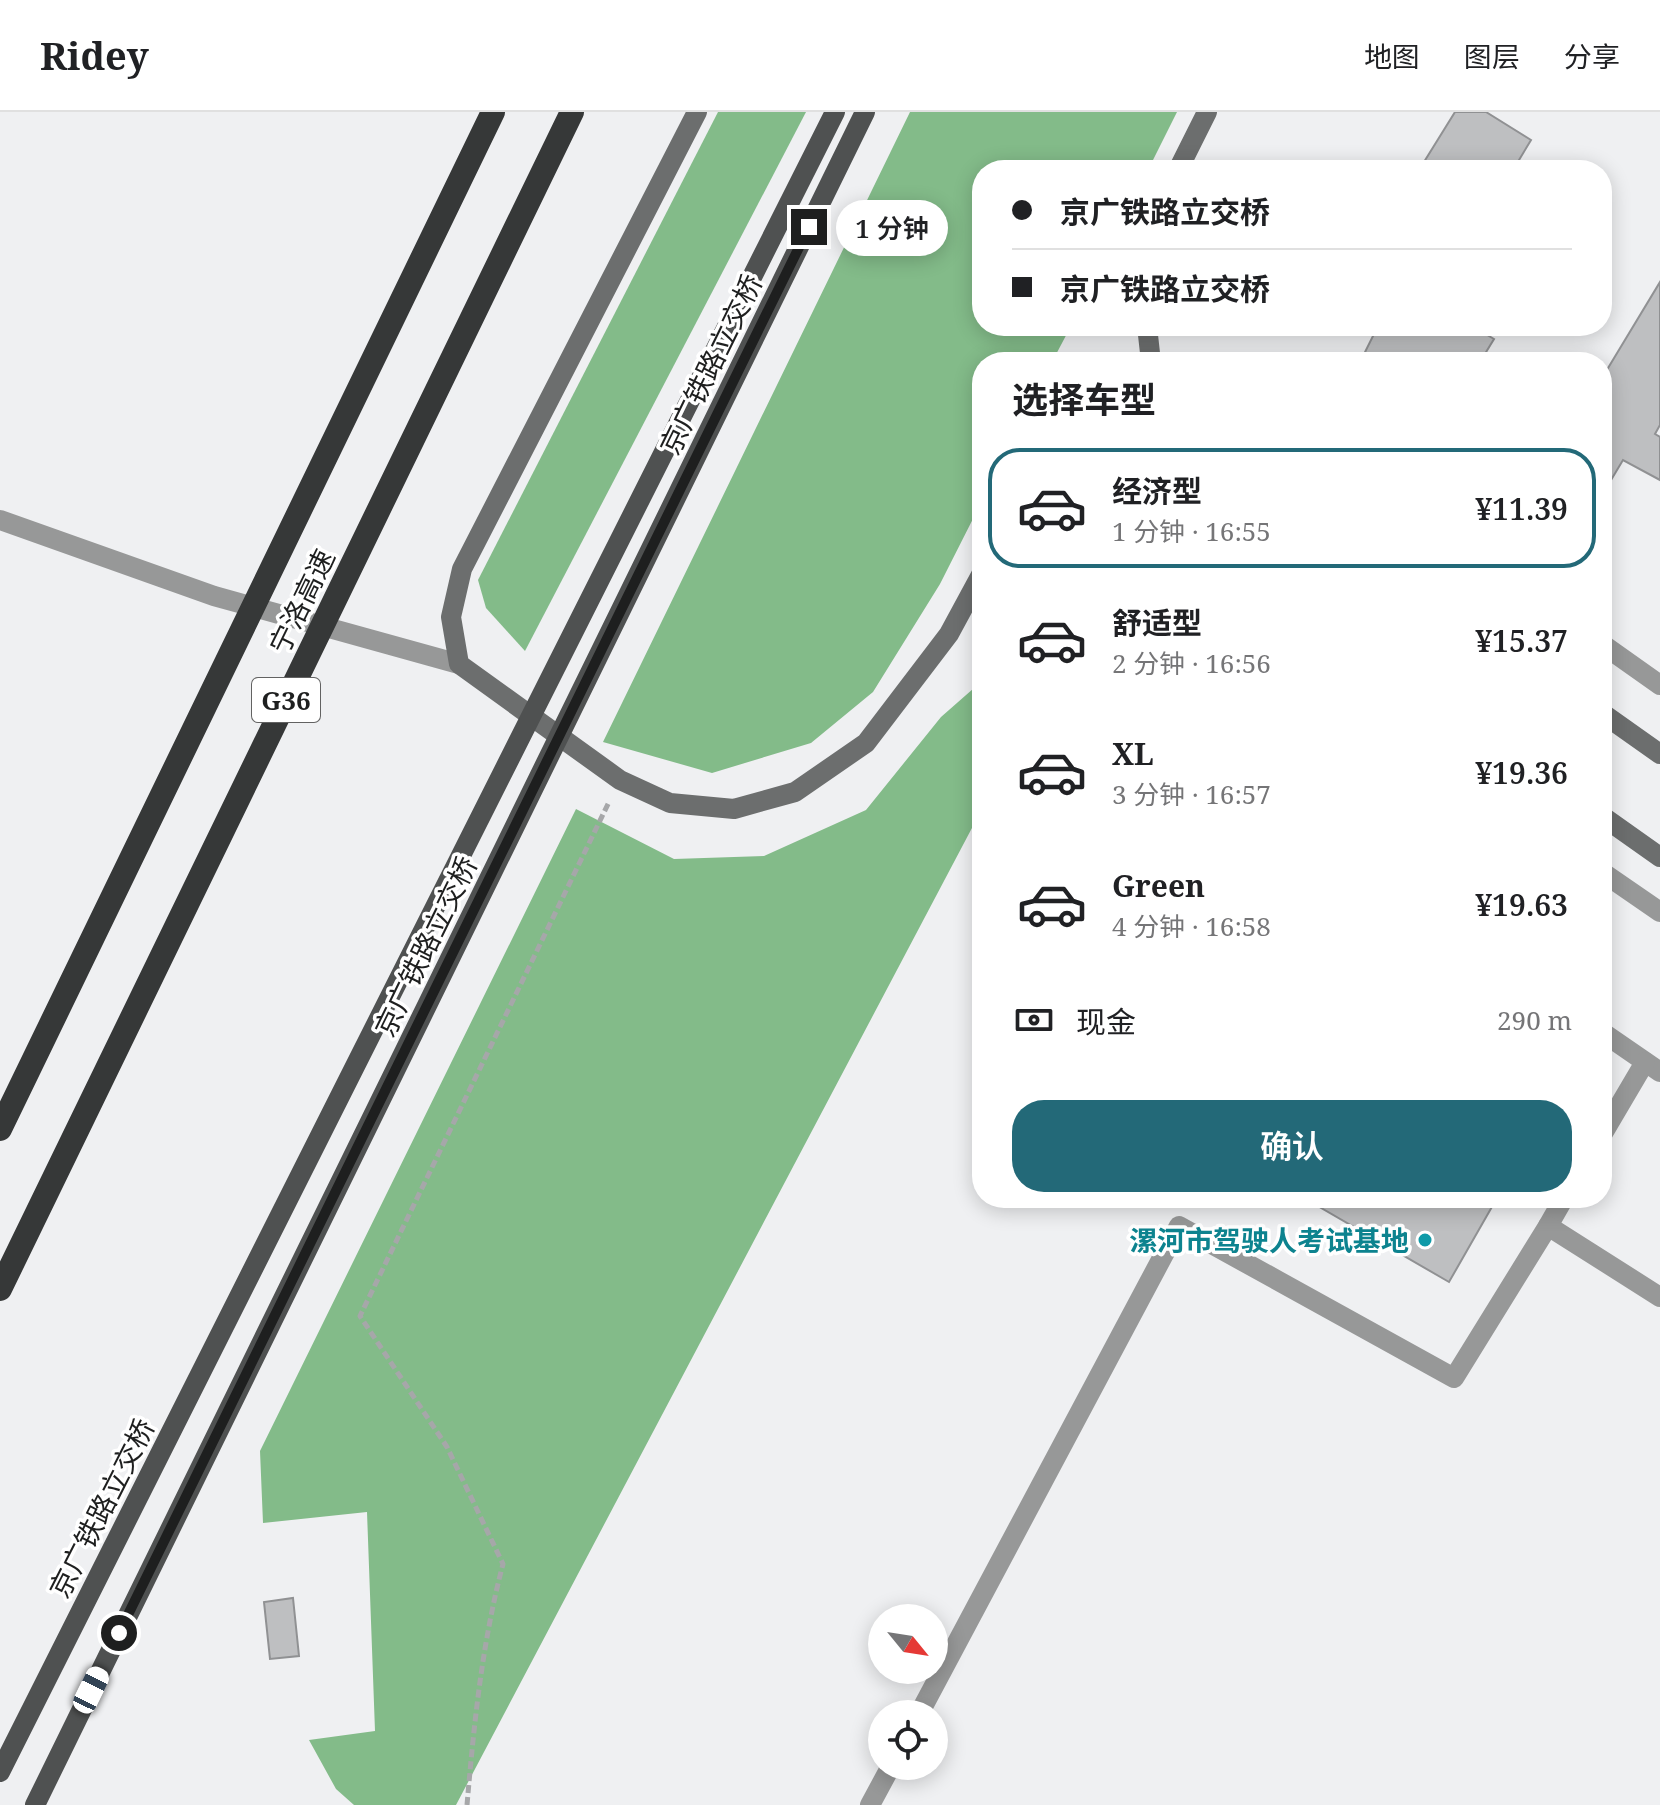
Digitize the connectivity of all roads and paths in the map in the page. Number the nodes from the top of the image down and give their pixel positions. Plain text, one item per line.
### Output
1 (493, 112) edge
2 (572, 112) edge
3 (697, 112) edge
4 (835, 112) edge
5 (865, 112) edge
6 (1207, 112) edge
7 (1183, 160) edge
8 (0, 520) edge
9 (972, 591) edge
10 (1612, 651) edge
11 (459, 664) junction
12 (1660, 685) edge
13 (1612, 720) edge
14 (1660, 754) edge
15 (620, 780) junction
16 (1612, 823) edge
17 (1660, 857) edge
18 (1612, 879) edge
19 (1660, 912) edge
20 (1612, 1039) edge
21 (1653, 1067) edge
22 (1612, 1122) edge
23 (0, 1129) edge
24 (1558, 1208) edge
25 (1548, 1226) junction
26 (0, 1289) edge
27 (1660, 1297) edge
28 (926, 1700) edge
29 (0, 1772) edge
30 (883, 1780) edge
31 (35, 1805) edge
32 (467, 1805) edge
33 (870, 1805) edge

1 - 23 highway, 宁洛高速 / G36
2 - 26 highway, 宁洛高速 / G36
3 - 11 main road
4 - 29 main road, 京广铁路立交桥
5 - 31 main road, 京广铁路立交桥
6 - 7 main road
8 - 11 street
9 - 15 main road
10 - 12 street
11 - 15 main road
13 - 14 main road
15 - 32 path
16 - 17 main road
18 - 19 street
20 - 21 street
21 - 22 street
24 - 25 street
25 - 27 street
25 - 28 street
30 - 33 street

